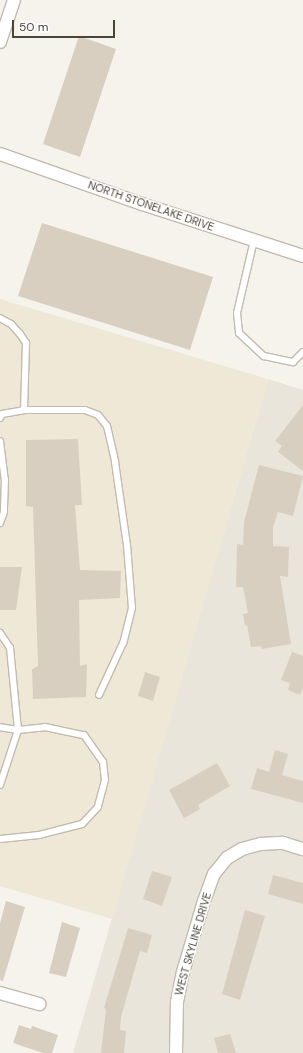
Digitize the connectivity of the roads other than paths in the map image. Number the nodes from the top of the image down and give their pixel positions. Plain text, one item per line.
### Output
1 (14, 0) edge
2 (0, 42) edge
3 (0, 154) edge
4 (254, 240) junction
5 (303, 256) edge
6 (0, 318) edge
7 (303, 352) edge
8 (24, 410) junction
9 (0, 418) edge
10 (0, 444) edge
11 (0, 523) edge
12 (0, 633) edge
13 (99, 695) dead end
14 (0, 727) edge
15 (18, 730) junction
16 (0, 784) edge
17 (0, 839) edge
18 (303, 849) edge
19 (0, 993) edge
20 (39, 1004) dead end
21 (176, 1053) edge

1 - 2 street
3 - 4 street, NORTH STONELAKE DRIVE
4 - 5 street, NORTH STONELAKE DRIVE
4 - 7 lane
6 - 8 lane
8 - 9 lane
8 - 13 lane
10 - 11 lane
12 - 15 lane
14 - 15 lane
15 - 16 lane
15 - 17 lane
18 - 21 street, WEST SKYLINE DRIVE
19 - 20 street

